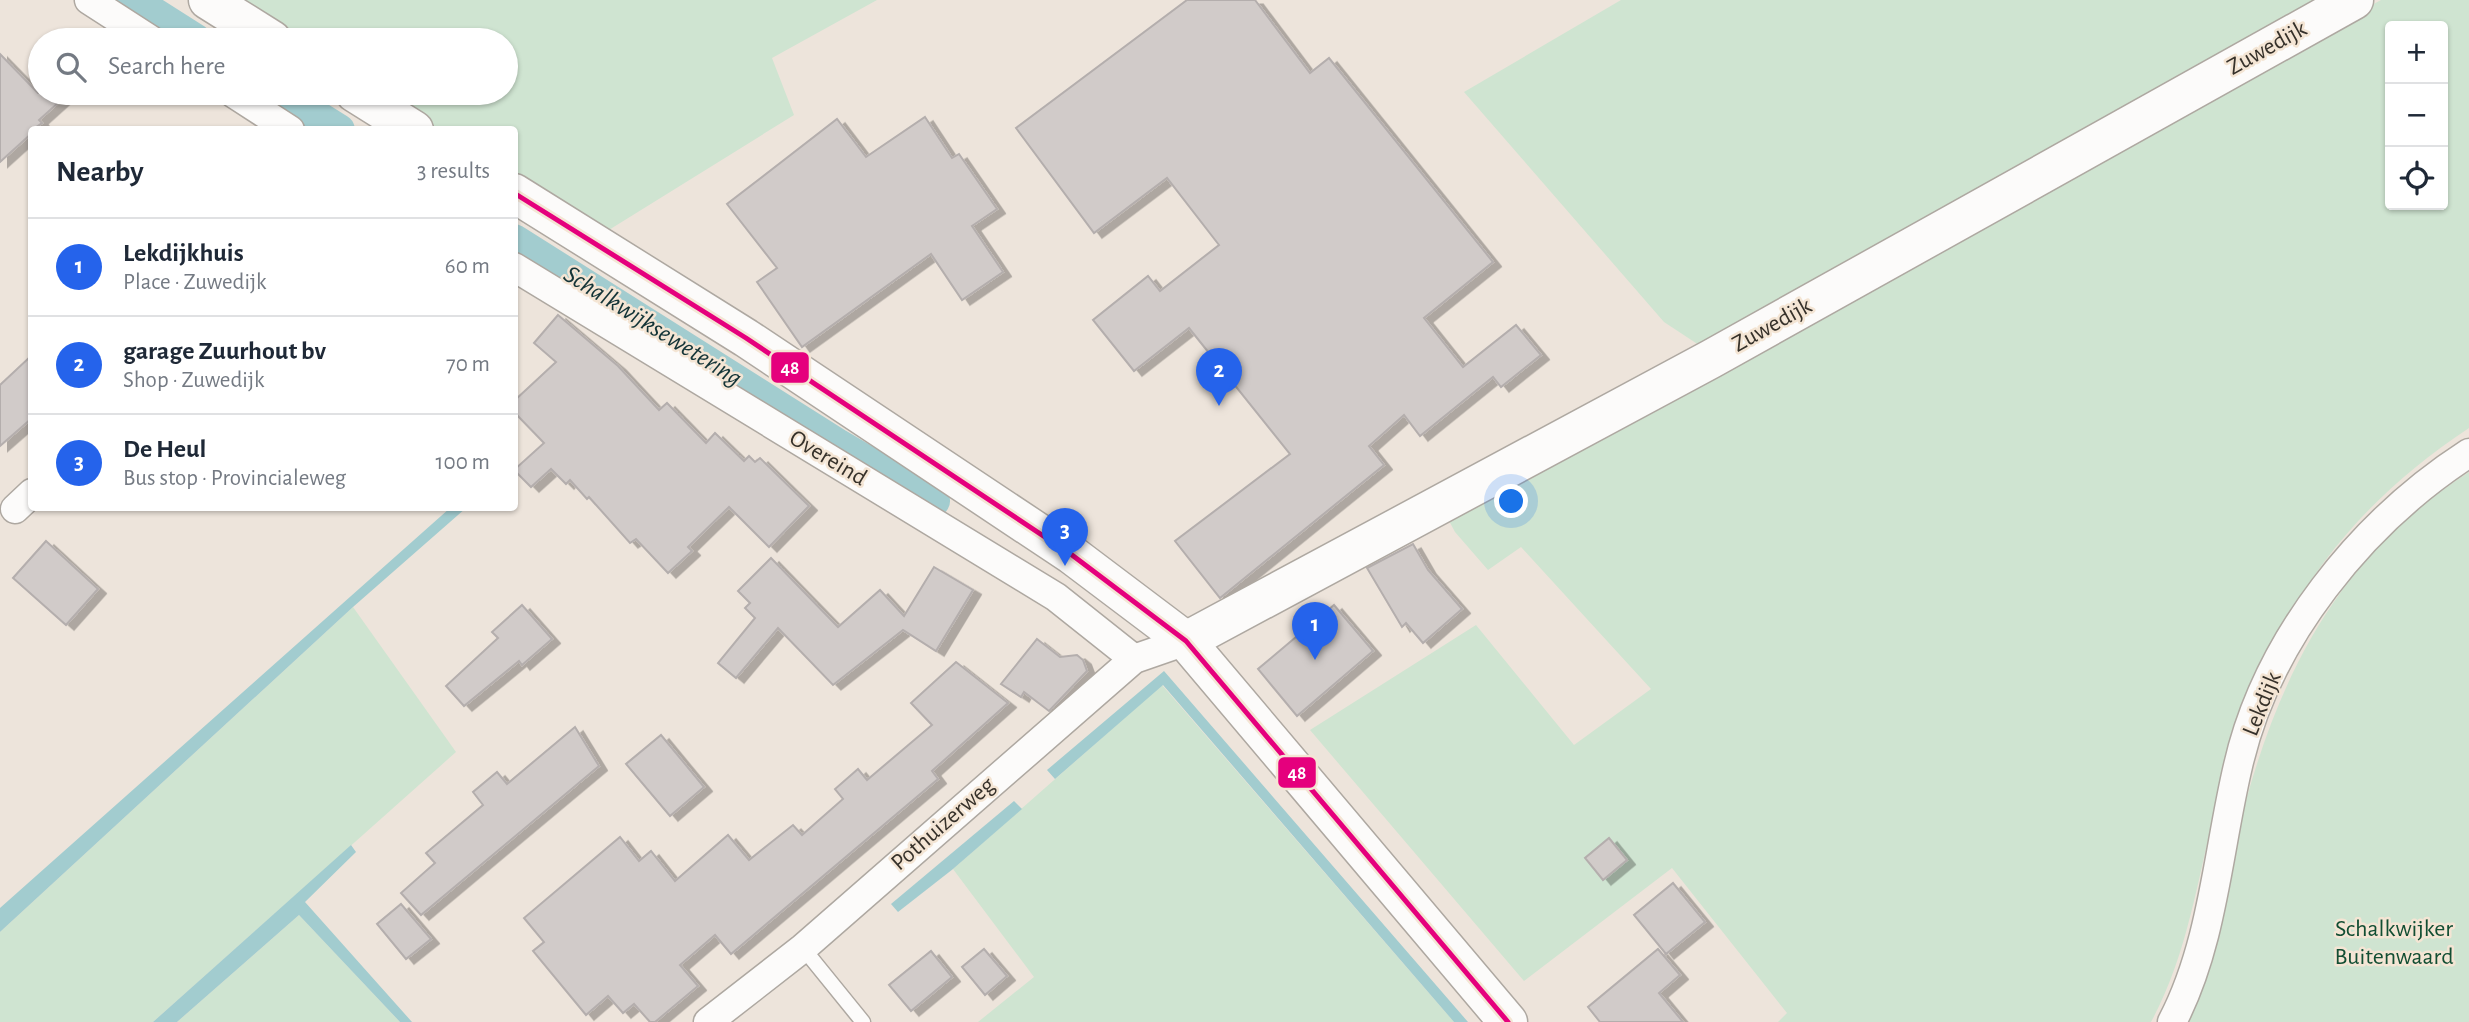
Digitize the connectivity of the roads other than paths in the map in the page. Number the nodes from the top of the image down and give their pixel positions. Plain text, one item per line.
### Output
1 (89, 0) edge
2 (208, 0) edge
3 (2354, 0) edge
4 (132, 28) edge
5 (253, 28) edge
6 (251, 105) edge
7 (374, 105) edge
8 (284, 126) edge
9 (408, 126) edge
10 (518, 196) edge
11 (518, 269) edge
12 (2469, 453) edge
13 (1186, 641) junction
14 (1134, 659) junction
15 (803, 948) junction
16 (708, 1022) edge
17 (863, 1022) edge
18 (1508, 1022) edge
19 (2172, 1022) edge

1 - 4 street
2 - 5 street
3 - 13 street, Zuwedijk
6 - 8 street
7 - 9 street
10 - 13 street
11 - 14 street, Overeind
12 - 19 street, Lekdijk
13 - 14 street, Pothuizerweg
13 - 18 street
14 - 15 street, Pothuizerweg
15 - 16 street, Pothuizerweg
15 - 17 lane

